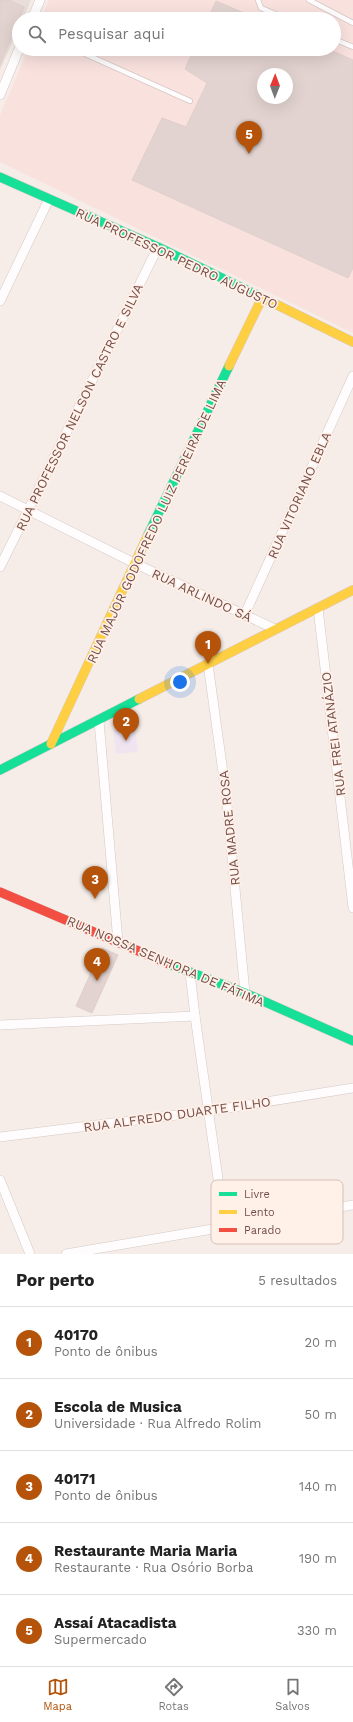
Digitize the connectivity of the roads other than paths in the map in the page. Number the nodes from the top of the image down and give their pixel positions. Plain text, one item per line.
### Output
1 (40, 0) edge
2 (258, 0) edge
3 (309, 0) edge
4 (35, 12) edge
5 (270, 12) edge
6 (333, 12) edge
7 (341, 16) edge
8 (353, 22) edge
9 (341, 42) edge
10 (353, 47) edge
11 (16, 56) edge
12 (90, 56) edge
13 (0, 94) edge
14 (190, 101) dead end
15 (0, 177) edge
16 (49, 199) junction
17 (158, 247) junction
18 (262, 298) junction
19 (0, 301) edge
20 (353, 342) edge
21 (353, 376) edge
22 (0, 496) edge
23 (28, 511) junction
24 (134, 563) junction
25 (0, 567) edge
26 (353, 590) edge
27 (318, 608) junction
28 (245, 614) junction
29 (275, 629) junction
30 (208, 664) junction
31 (99, 720) junction
32 (51, 744) junction
33 (0, 770) edge
34 (0, 892) edge
35 (353, 908) edge
36 (118, 942) junction
37 (190, 973) junction
38 (245, 993) junction
39 (195, 1016) junction
40 (0, 1025) edge
41 (353, 1041) edge
42 (353, 1088) edge
43 (209, 1111) junction
44 (0, 1137) edge
45 (0, 1180) edge
46 (218, 1180) edge
47 (353, 1205) edge
48 (343, 1207) edge
49 (211, 1230) edge
50 (30, 1254) edge
51 (66, 1254) edge
52 (69, 1254) edge

1 - 4 street
2 - 5 lane
3 - 6 lane
7 - 8 lane
9 - 10 lane
11 - 13 street
12 - 14 lane
15 - 16 street, RUA PROFESSOR PEDRO AUGUSTO
16 - 17 street, RUA PROFESSOR PEDRO AUGUSTO
16 - 19 street
17 - 18 street, RUA PROFESSOR PEDRO AUGUSTO
17 - 23 street, RUA PROFESSOR NELSON CASTRO E SILVA
18 - 20 street, RUA PROFESSOR PEDRO AUGUSTO
18 - 24 street, RUA MAJOR GODOFREDO LUIZ PEREIRA DE LIMA
21 - 28 street, RUA VITORIANO EBLA
22 - 23 street, RUA ARLINDO SÁ
23 - 24 street, RUA ARLINDO SÁ
23 - 25 street, RUA PROFESSOR NELSON CASTRO E SILVA
24 - 28 street, RUA ARLINDO SÁ
24 - 32 street, RUA MAJOR GODOFREDO LUIZ PEREIRA DE LIMA
26 - 27 street
27 - 29 street
27 - 35 street, RUA FREI ATANÁZIO
28 - 29 street, RUA ARLINDO SÁ
29 - 30 street
30 - 31 street
30 - 38 street, RUA MADRE ROSA
31 - 32 street
31 - 36 street
32 - 33 street
34 - 36 street, RUA NOSSA SENHORA DE FÁTIMA
36 - 37 street, RUA NOSSA SENHORA DE FÁTIMA
37 - 38 street, RUA NOSSA SENHORA DE FÁTIMA
37 - 39 street
38 - 41 street, RUA NOSSA SENHORA DE FÁTIMA
39 - 40 street
39 - 43 street
42 - 43 street, RUA ALFREDO DUARTE FILHO
43 - 44 street, RUA ALFREDO DUARTE FILHO
43 - 46 street
45 - 50 street
47 - 48 street
49 - 52 street
51 - 52 street

